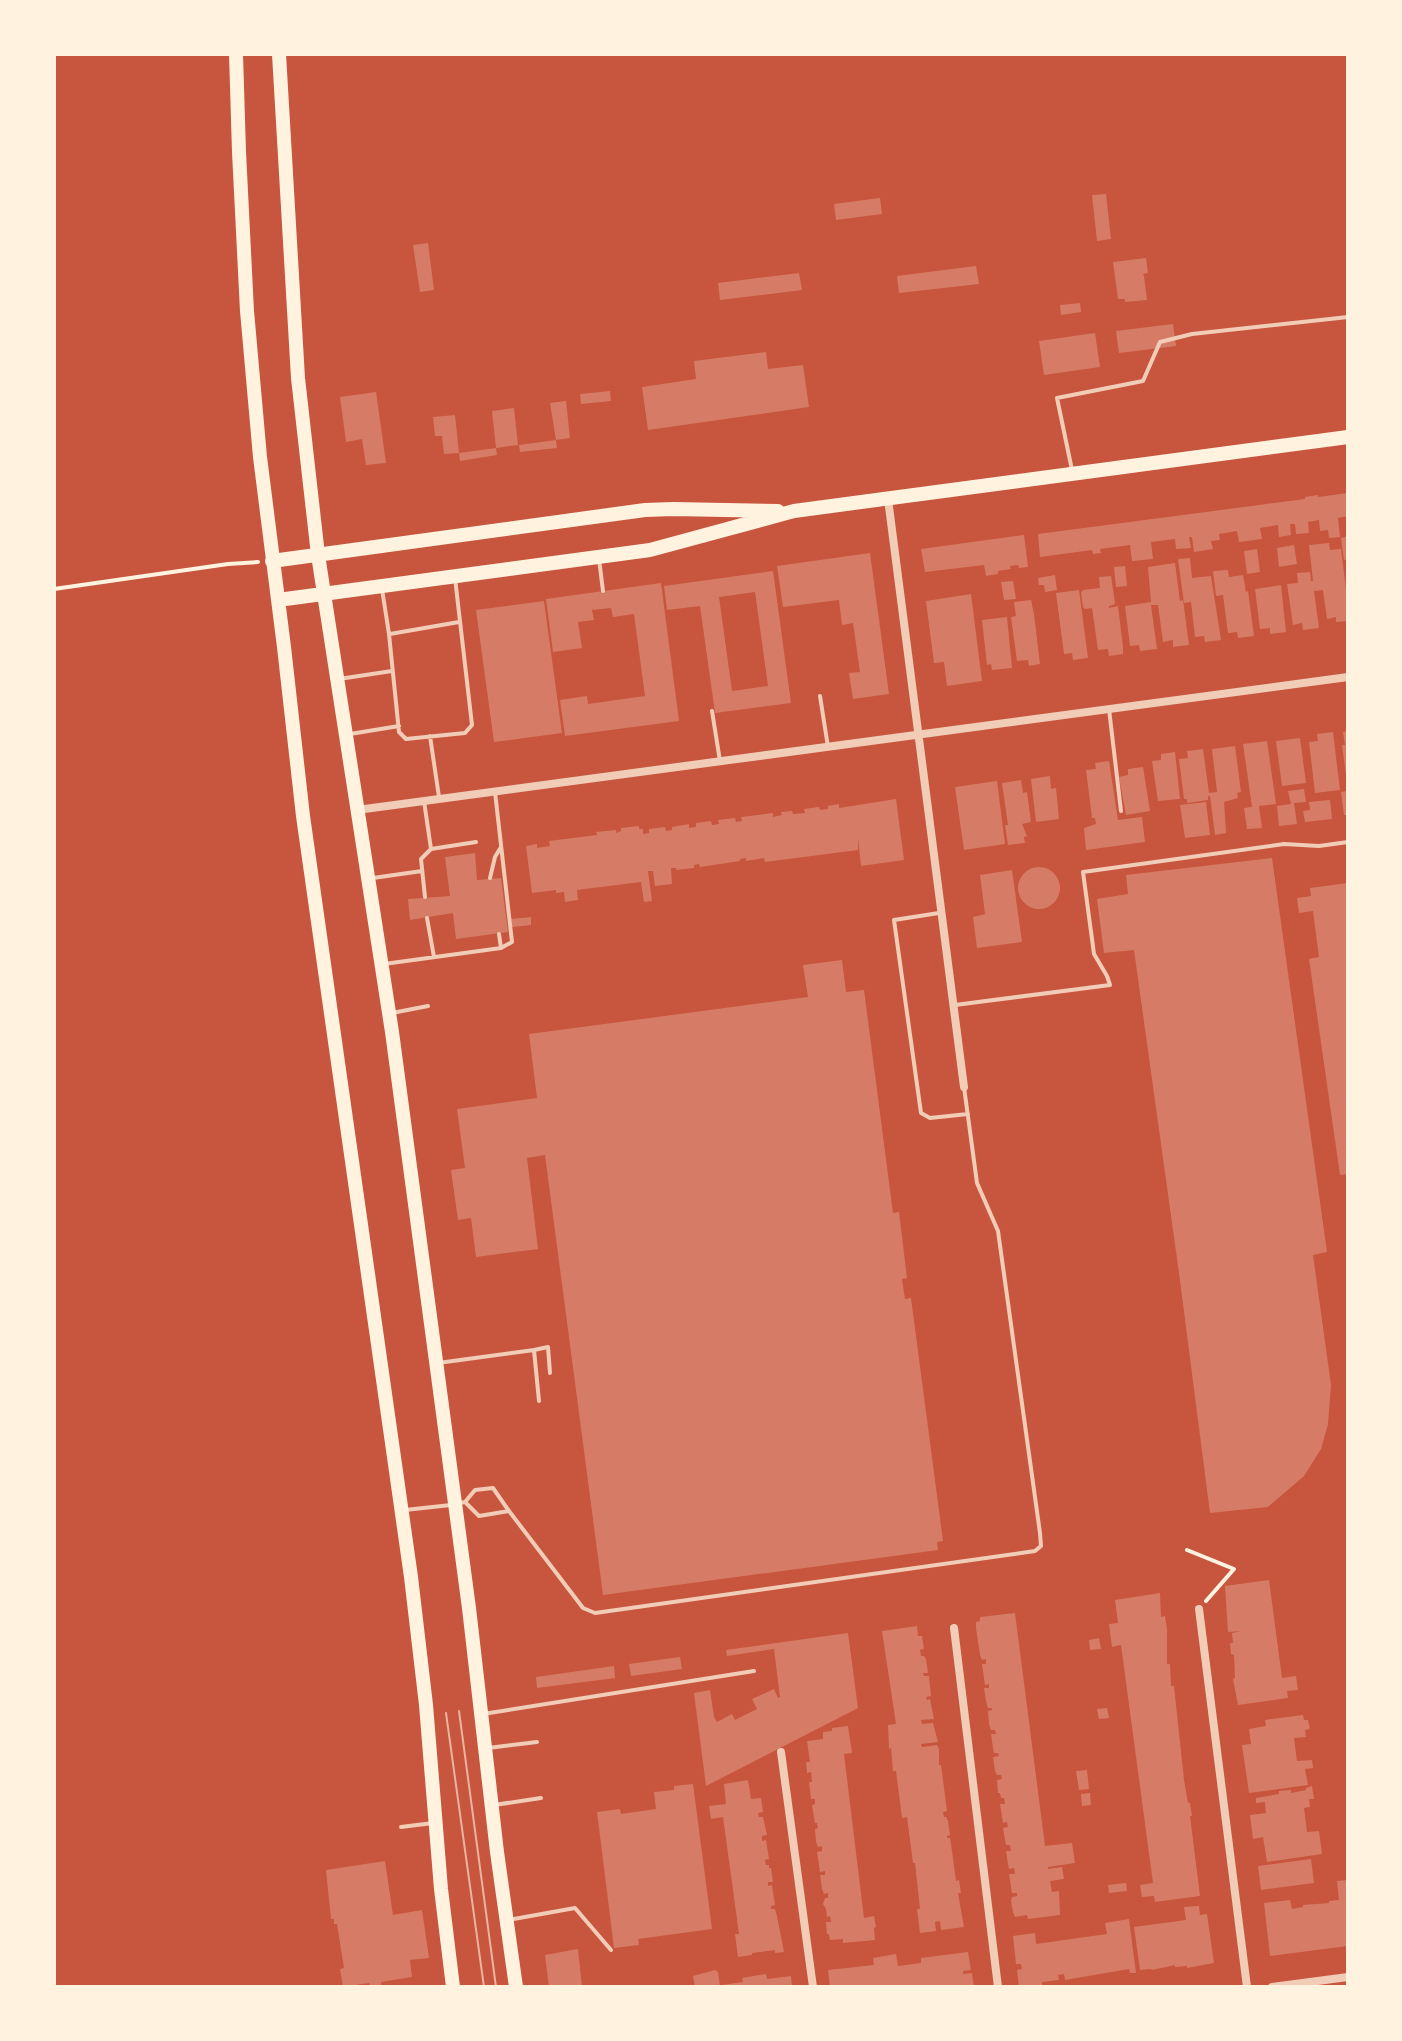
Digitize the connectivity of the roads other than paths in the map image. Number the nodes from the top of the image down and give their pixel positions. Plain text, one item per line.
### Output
1 (236, 54) edge
2 (279, 54) edge
3 (1348, 317) edge
4 (1348, 437) edge
5 (1073, 474) junction
6 (888, 499) junction
7 (794, 511) junction
8 (318, 555) junction
9 (598, 556) junction
10 (272, 561) junction
11 (454, 576) junction
12 (381, 586) junction
13 (603, 591) dead end
14 (324, 594) junction
15 (278, 600) junction
16 (459, 622) junction
17 (389, 634) junction
18 (392, 671) junction
19 (1348, 677) edge
20 (337, 680) junction
21 (820, 696) dead end
22 (1109, 709) junction
23 (712, 711) dead end
24 (399, 726) junction
25 (345, 734) junction
26 (919, 734) junction
27 (430, 736) junction
28 (828, 747) junction
29 (720, 761) junction
30 (495, 792) junction
31 (440, 799) junction
32 (424, 801) junction
33 (357, 810) junction
34 (1121, 811) dead end
35 (476, 842) dead end
36 (1348, 842) edge
37 (501, 846) junction
38 (431, 849) junction
39 (422, 871) junction
40 (490, 878) dead end
41 (368, 879) junction
42 (425, 897) dead end
43 (942, 913) junction
44 (427, 918) dead end
45 (499, 934) dead end
46 (501, 948) junction
47 (434, 957) junction
48 (381, 965) junction
49 (953, 1005) junction
50 (428, 1006) dead end
51 (389, 1013) junction
52 (964, 1087) joint
53 (968, 1114) junction
54 (534, 1350) junction
55 (436, 1363) junction
56 (550, 1373) dead end
57 (539, 1401) dead end
58 (460, 1503) junction
59 (401, 1511) junction
60 (509, 1511) junction
61 (1199, 1609) road end
62 (954, 1628) dead end
63 (754, 1671) dead end
64 (481, 1714) junction
65 (537, 1742) dead end
66 (485, 1748) junction
67 (781, 1752) dead end
68 (541, 1798) dead end
69 (491, 1806) junction
70 (436, 1823) junction
71 (401, 1827) dead end
72 (506, 1921) junction
73 (611, 1950) dead end
74 (1348, 1977) edge
75 (453, 1987) edge
76 (516, 1987) edge
77 (813, 1987) edge
78 (998, 1987) edge
79 (1247, 1987) edge
80 (1272, 1987) edge

1 - 10 main road
2 - 8 main road
3 - 5 lane
4 - 5 main road
5 - 6 main road
6 - 7 main road
6 - 26 street
7 - 8 main road
7 - 9 main road
8 - 10 main road
8 - 14 main road
9 - 11 main road
9 - 13 lane
10 - 15 main road
11 - 12 main road
11 - 16 lane
12 - 14 main road
12 - 17 lane
14 - 15 main road
14 - 20 main road
15 - 59 main road
16 - 17 lane
16 - 27 lane
17 - 18 lane
18 - 20 lane
18 - 24 lane
19 - 22 street
20 - 25 main road
21 - 28 lane
22 - 26 street
22 - 34 lane
23 - 29 lane
24 - 25 lane
24 - 27 lane
25 - 33 main road
26 - 28 street
26 - 43 street
27 - 31 lane
28 - 29 street
29 - 30 street
30 - 31 street
30 - 37 lane
31 - 32 street
32 - 33 street
32 - 38 lane
33 - 41 main road
35 - 38 lane
36 - 49 lane
37 - 40 lane
37 - 46 lane
38 - 39 lane
39 - 41 lane
39 - 42 lane
41 - 48 main road
43 - 49 street
43 - 53 lane
44 - 47 lane
45 - 46 lane
46 - 47 lane
47 - 48 lane
48 - 51 main road
49 - 52 street
50 - 51 lane
51 - 55 main road
52 - 53 lane
53 - 60 lane
54 - 55 lane
54 - 56 lane
54 - 57 lane
55 - 58 main road
58 - 59 lane
58 - 60 lane
58 - 60 lane
58 - 64 main road
59 - 70 main road
61 - 79 street
62 - 78 street
63 - 64 lane
64 - 66 main road
65 - 66 lane
66 - 69 main road
67 - 77 street
68 - 69 lane
69 - 72 main road
70 - 71 lane
70 - 75 main road
72 - 73 lane
72 - 76 main road
74 - 80 street

